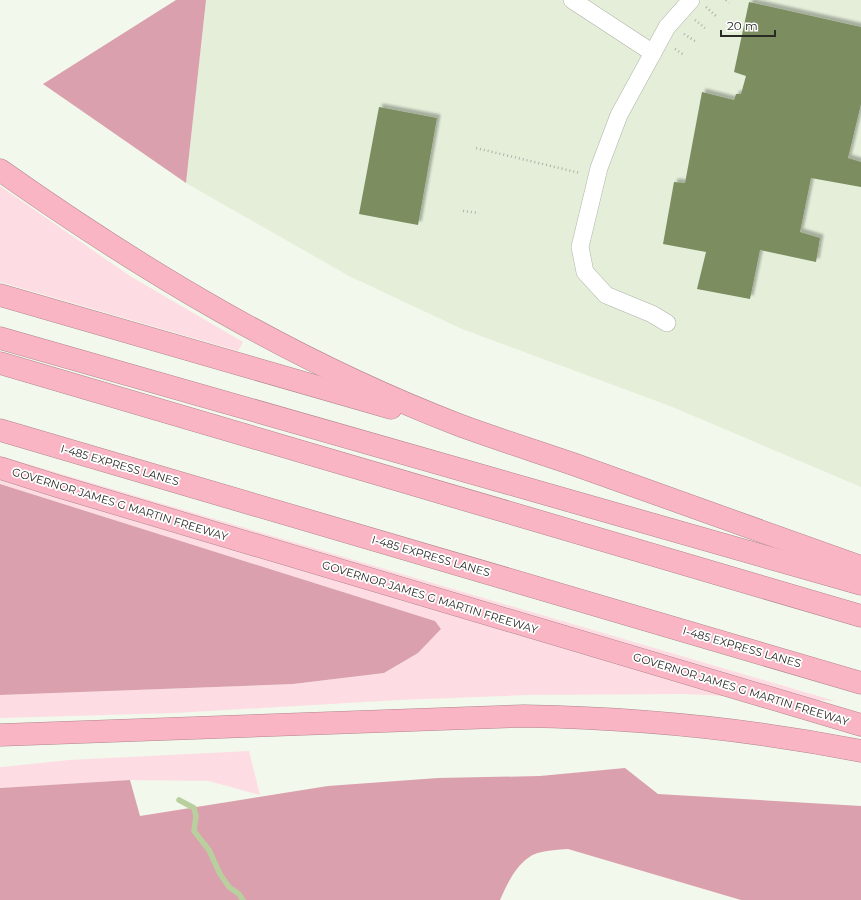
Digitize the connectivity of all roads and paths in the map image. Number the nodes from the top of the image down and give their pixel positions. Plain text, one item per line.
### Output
1 (572, 0) edge
2 (677, 0) edge
3 (691, 0) edge
4 (726, 0) edge
5 (729, 3) dead end
6 (593, 6) edge
7 (647, 49) junction
8 (476, 148) dead end
9 (0, 170) edge
10 (584, 174) dead end
11 (463, 211) dead end
12 (479, 213) dead end
13 (0, 295) edge
14 (667, 323) dead end
15 (0, 338) edge
16 (0, 363) edge
17 (0, 430) edge
18 (521, 446) junction
19 (0, 468) edge
20 (861, 567) edge
21 (861, 584) edge
22 (861, 616) edge
23 (861, 683) edge
24 (861, 725) edge
25 (91, 731) junction
26 (0, 736) edge
27 (0, 749) edge
28 (861, 751) edge

1 - 6 lane
2 - 7 lane
3 - 7 lane
4 - 5 path
6 - 7 lane
7 - 14 lane
8 - 10 path
9 - 18 highway
11 - 12 path
13 - 18 highway
15 - 21 highway
16 - 22 highway
17 - 23 highway, I-485 EXPRESS LANES
18 - 20 highway
19 - 24 highway, GOVERNOR JAMES G MARTIN FREEWAY
25 - 26 highway
25 - 27 highway
25 - 28 highway

